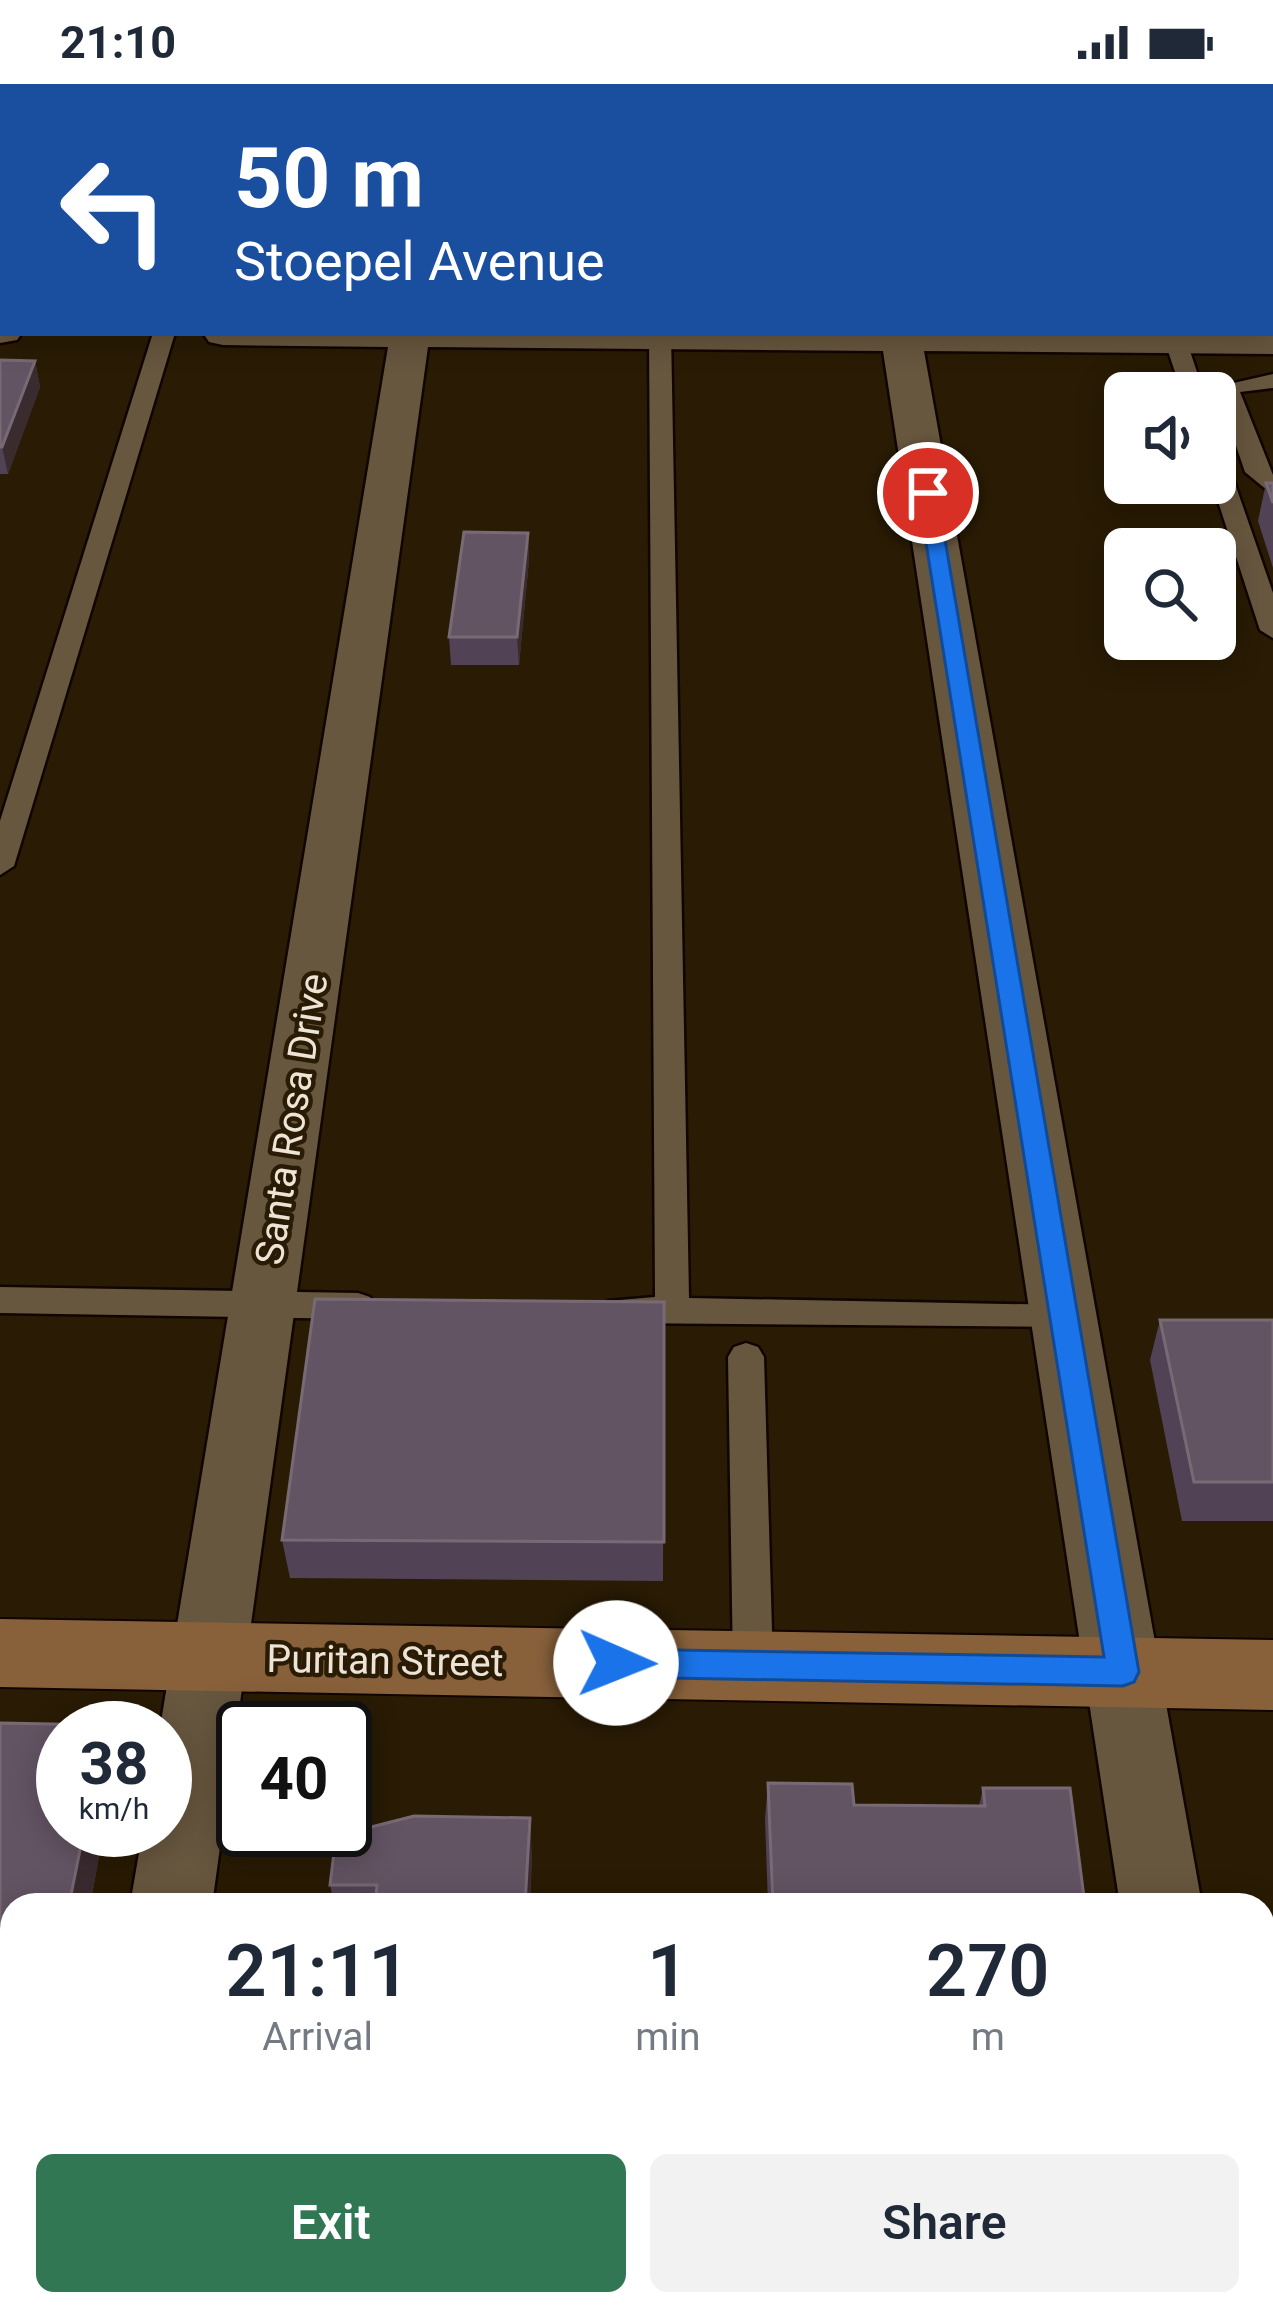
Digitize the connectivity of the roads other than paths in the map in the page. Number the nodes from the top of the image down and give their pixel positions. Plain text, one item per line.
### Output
1 (163, 336) edge
2 (410, 336) edge
3 (660, 336) edge
4 (902, 336) edge
5 (1174, 337) edge
6 (1273, 342) edge
7 (1186, 372) edge
8 (1273, 381) edge
9 (1273, 488) edge
10 (1231, 504) edge
11 (1273, 630) edge
12 (0, 866) edge
13 (0, 1300) edge
14 (263, 1304) junction
15 (399, 1307) edge
16 (581, 1310) edge
17 (672, 1311) junction
18 (1065, 1318) junction
19 (746, 1357) dead end
20 (0, 1653) edge
21 (208, 1657) junction
22 (753, 1666) junction
23 (1123, 1672) junction
24 (1273, 1675) edge
25 (173, 1893) edge
26 (1159, 1893) edge

1 - 12 lane
2 - 14 street, Santa Rosa Drive
3 - 17 lane
4 - 5 street
4 - 18 street
5 - 6 street
5 - 7 lane
8 - 9 lane
10 - 11 lane
13 - 14 lane
14 - 15 lane
14 - 21 street, Santa Rosa Drive
16 - 17 lane
17 - 18 lane
18 - 23 street
19 - 22 lane
20 - 21 street, Puritan Street
21 - 22 street, Puritan Street
21 - 25 street, Santa Rosa Drive
22 - 23 street, Puritan Street
23 - 24 street, Puritan Street
23 - 26 street

